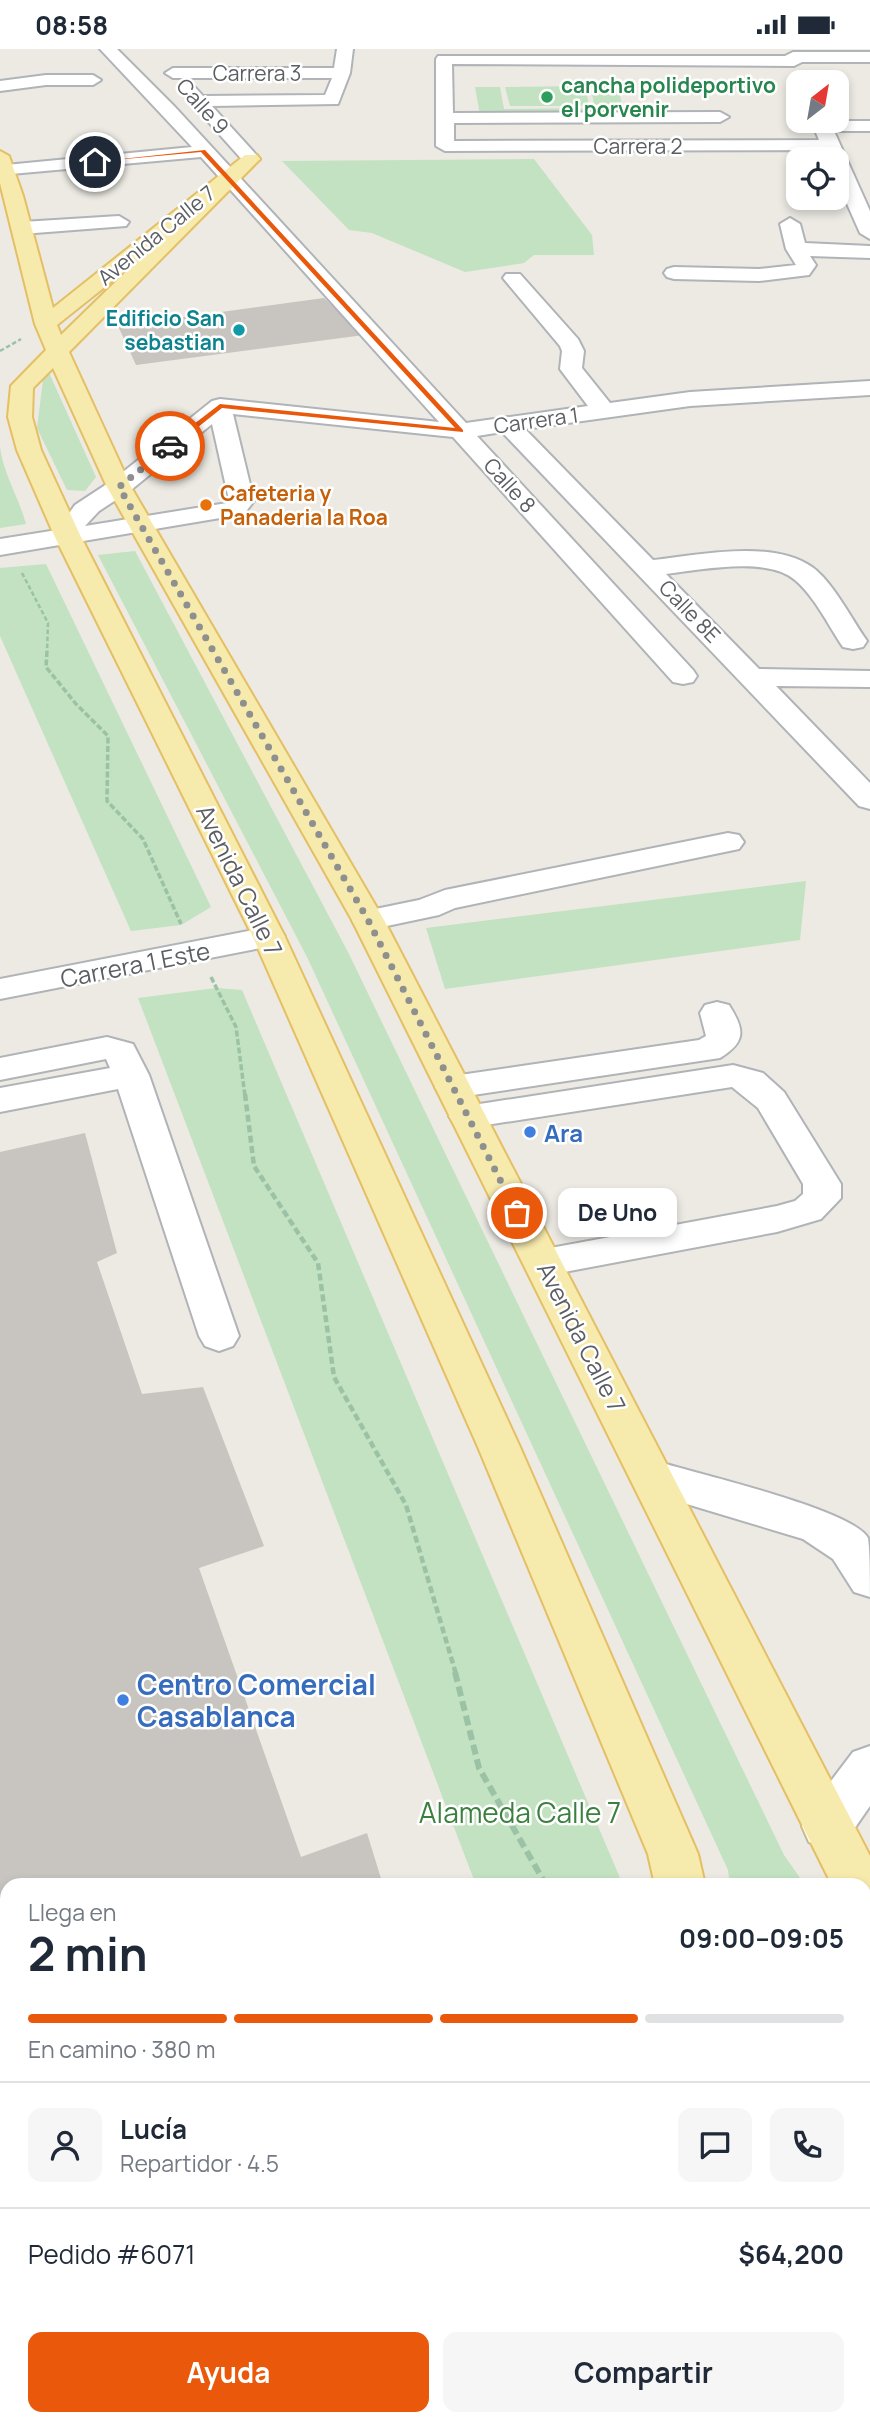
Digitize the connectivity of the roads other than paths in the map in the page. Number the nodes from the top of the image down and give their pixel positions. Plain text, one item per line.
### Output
1 (108, 49) edge
2 (345, 49) edge
3 (870, 57) edge
4 (794, 59) edge
5 (699, 60) junction
6 (172, 66) joint
7 (342, 73) junction
8 (93, 81) dead end
9 (0, 86) edge
10 (630, 95) dead end
11 (197, 101) junction
12 (635, 117) junction
13 (720, 117) junction
14 (445, 118) junction
15 (849, 125) edge
16 (870, 126) edge
17 (825, 133) edge
18 (830, 145) junction
19 (732, 146) junction
20 (203, 151) junction
21 (251, 159) junction
22 (3, 163) edge
23 (119, 222) dead end
24 (790, 224) dead end
25 (22, 225) junction
26 (0, 226) edge
27 (870, 233) edge
28 (796, 249) junction
29 (870, 252) edge
30 (674, 273) dead end
31 (513, 278) dead end
32 (46, 324) junction
33 (870, 388) edge
34 (220, 406) junction
35 (604, 411) junction
36 (508, 424) junction
37 (461, 431) junction
38 (119, 487) junction
39 (138, 523) junction
40 (67, 535) junction
41 (0, 547) edge
42 (648, 569) junction
43 (853, 641) dead end
44 (683, 676) dead end
45 (754, 677) junction
46 (870, 679) edge
47 (870, 800) edge
48 (728, 842) dead end
49 (368, 920) junction
50 (270, 937) junction
51 (0, 989) edge
52 (717, 1013) dead end
53 (0, 1069) edge
54 (131, 1075) junction
55 (0, 1100) edge
56 (460, 1102) junction
57 (543, 1262) junction
58 (219, 1336) dead end
59 (652, 1477) junction
60 (870, 1579) edge
61 (870, 1767) edge
62 (848, 1819) edge
63 (678, 1878) edge
64 (858, 1878) edge

1 - 20 street, Calle 8
2 - 7 street
3 - 4 street
4 - 5 street
5 - 13 street
5 - 14 street
6 - 7 street, Carrera 3
6 - 11 street, Calle 9
7 - 11 street, Carrera 3
8 - 9 street
10 - 12 street
11 - 21 street, Calle 9
12 - 13 street
12 - 14 street
13 - 19 street
14 - 19 street, Carrera 2
15 - 16 street
17 - 18 street
18 - 19 street, Carrera 2
18 - 27 street
20 - 22 street
20 - 37 street, Calle 8
21 - 32 main road, Avenida Calle 7
21 - 40 main road, Avenida Calle 7
22 - 25 main road, Avenida Calle 7
23 - 25 street
24 - 28 street
25 - 26 street
25 - 32 main road, Avenida Calle 7
28 - 29 street
28 - 30 street
31 - 35 street
32 - 38 main road, Avenida Calle 7
33 - 35 street, Carrera 1
34 - 37 street, Carrera 1
34 - 38 street
34 - 39 street
35 - 36 street, Carrera 1
36 - 37 street, Carrera 1
36 - 42 street, Calle 8E
37 - 44 street, Calle 8
38 - 39 main road, Avenida Calle 7
38 - 40 street
39 - 40 street
39 - 49 main road, Avenida Calle 7
40 - 41 street
40 - 50 main road, Avenida Calle 7
42 - 43 street
42 - 45 street, Calle 8E
45 - 46 street
45 - 47 street, Calle 8E
48 - 49 street
49 - 56 main road, Avenida Calle 7
50 - 51 street, Carrera 1 Este
50 - 63 main road, Avenida Calle 7
52 - 56 street
53 - 54 street
54 - 55 street
54 - 58 street
56 - 57 main road, Avenida Calle 7
56 - 57 street
57 - 59 main road, Avenida Calle 7
59 - 60 street
59 - 62 main road, Avenida Calle 7
61 - 62 street
62 - 64 main road, Avenida Calle 7

